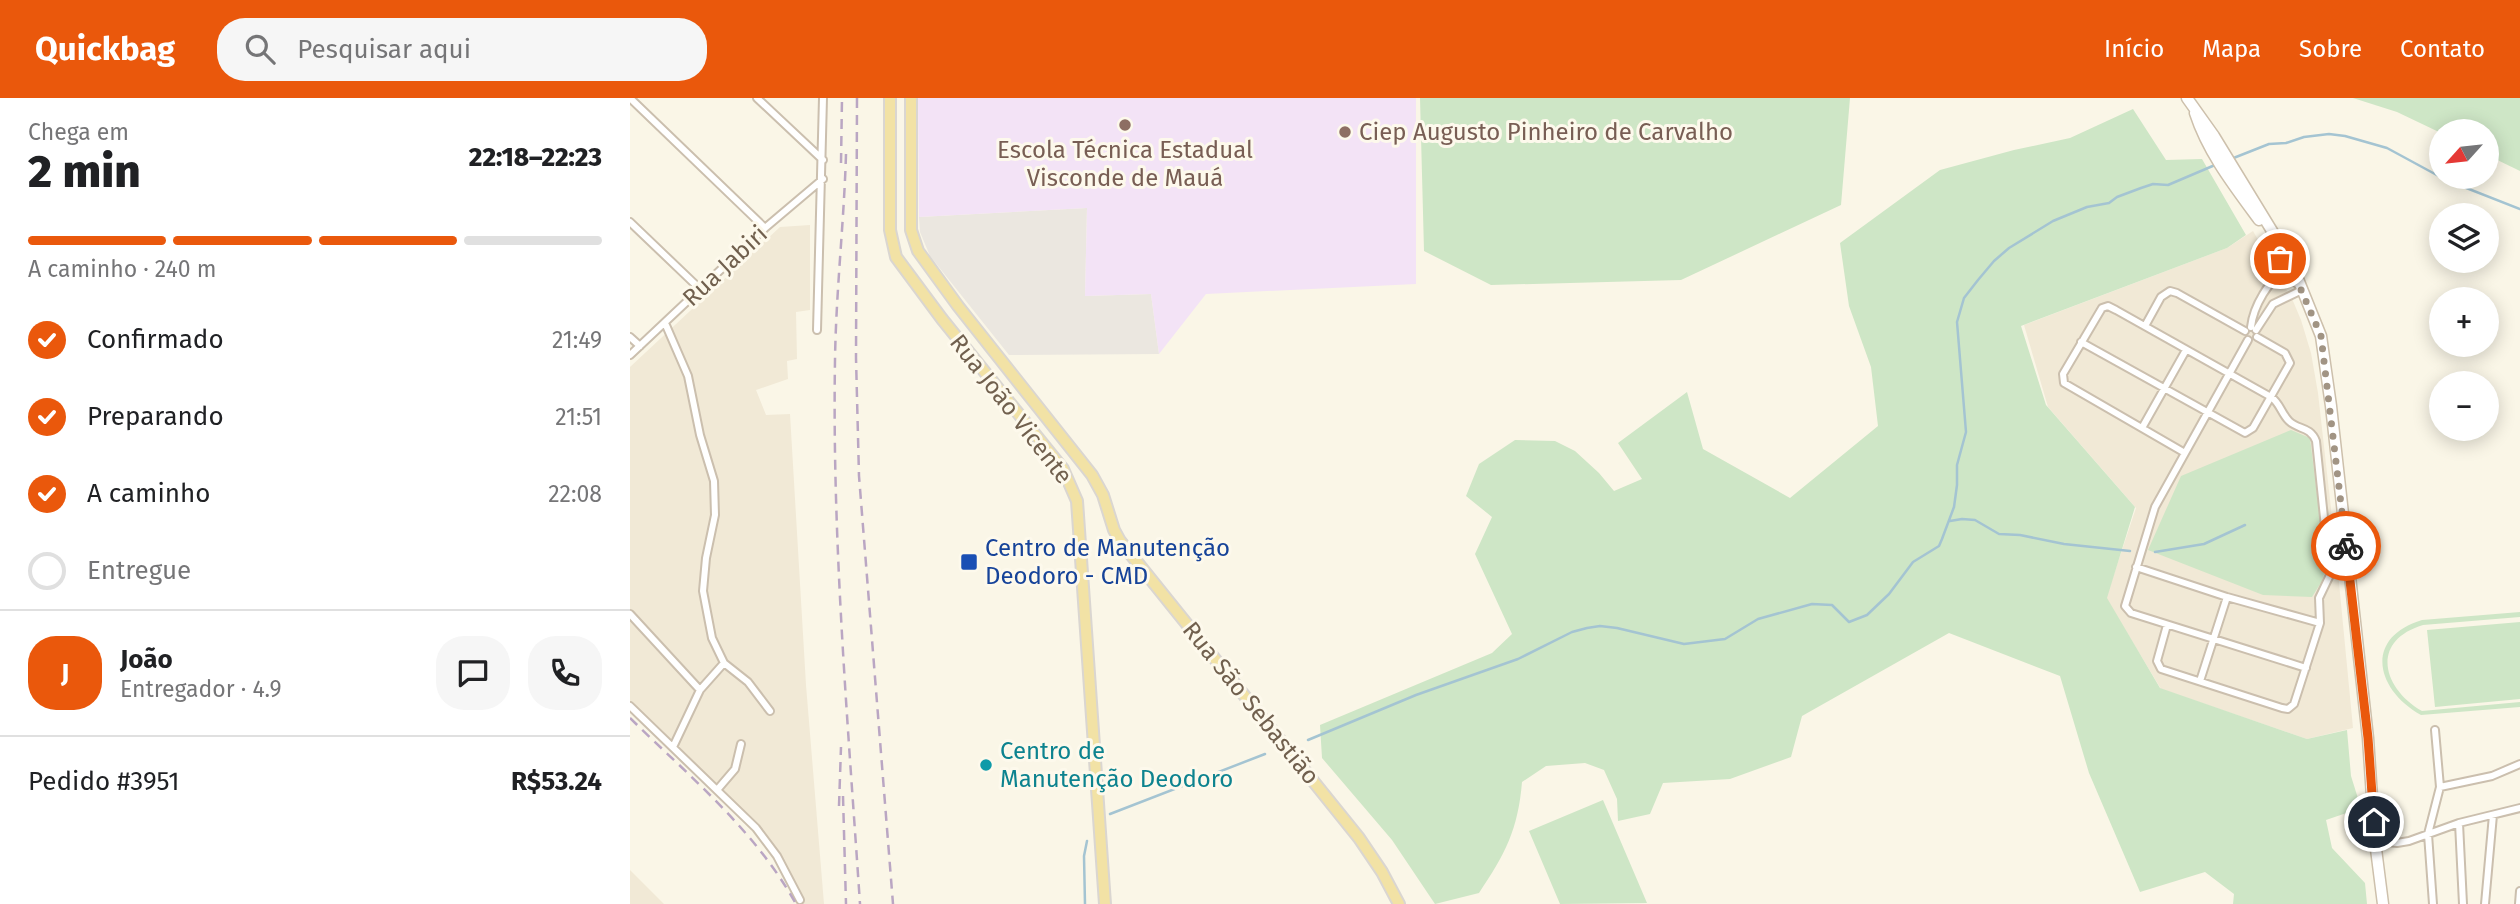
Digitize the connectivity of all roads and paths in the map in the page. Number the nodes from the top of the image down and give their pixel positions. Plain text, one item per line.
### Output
1 (630, 98) edge
2 (757, 98) edge
3 (823, 98) edge
4 (890, 98) edge
5 (911, 98) edge
6 (2190, 103) edge
7 (823, 160) junction
8 (823, 179) junction
9 (890, 192) junction
10 (910, 198) junction
11 (630, 222) edge
12 (765, 228) junction
13 (2290, 272) junction
14 (2301, 287) junction
15 (700, 289) junction
16 (958, 306) junction
17 (942, 319) junction
18 (665, 323) junction
19 (2145, 326) junction
20 (817, 330) dead end
21 (2252, 331) junction
22 (630, 337) edge
23 (2081, 342) junction
24 (640, 346) junction
25 (2186, 350) junction
26 (630, 355) edge
27 (2228, 373) junction
28 (2165, 390) junction
29 (2271, 397) junction
30 (2206, 413) junction
31 (2142, 428) junction
32 (2185, 453) junction
33 (1106, 502) joint
34 (2136, 567) junction
35 (2227, 597) junction
36 (630, 614) edge
37 (2320, 623) junction
38 (2167, 625) junction
39 (2213, 640) junction
40 (723, 663) junction
41 (2306, 668) junction
42 (2200, 681) junction
43 (700, 690) junction
44 (630, 706) edge
45 (770, 711) dead end
46 (2435, 730) dead end
47 (741, 744) dead end
48 (673, 747) junction
49 (2520, 764) edge
50 (2440, 787) junction
51 (717, 790) junction
52 (2520, 808) edge
53 (2493, 815) junction
54 (2459, 823) junction
55 (2428, 834) junction
56 (2375, 841) junction
57 (2520, 891) edge
58 (800, 900) dead end
59 (1105, 904) edge
60 (1399, 904) edge
61 (2383, 904) edge
62 (2433, 904) edge
63 (2463, 904) edge
64 (2484, 904) edge
65 (2519, 904) edge

1 - 12 street
2 - 7 street
3 - 7 street
4 - 9 main road, Rua João Vicente
5 - 10 main road, Rua João Vicente
6 - 13 main road
7 - 8 street
8 - 12 street, Rua Jabiri
8 - 20 street
9 - 10 main road
9 - 17 main road, Rua João Vicente
10 - 16 main road, Rua João Vicente
11 - 15 street
12 - 15 street, Rua Jabiri
13 - 14 main road
13 - 21 street
14 - 21 street
14 - 56 main road
15 - 18 street, Rua Jabiri
16 - 17 main road
16 - 33 main road, Rua João Vicente
17 - 59 main road, Rua João Vicente
18 - 24 street, Rua Jabiri
18 - 40 street
19 - 21 street
19 - 23 street
19 - 25 street
21 - 27 street
21 - 29 street
22 - 24 street
23 - 28 street
23 - 31 street
24 - 26 street, Rua Jabiri
25 - 27 street
25 - 28 street
27 - 29 street
27 - 30 street
28 - 30 street
28 - 31 street
29 - 30 street
29 - 37 street
30 - 32 street
31 - 32 street
32 - 34 street
33 - 60 main road, Rua São Sebastião
34 - 35 street
34 - 38 street
35 - 37 street
35 - 39 street
36 - 43 street
37 - 41 street
38 - 39 street
38 - 42 street
39 - 41 street
39 - 42 street
40 - 43 street
40 - 45 street
41 - 42 street
43 - 48 street
44 - 48 street
46 - 50 street
47 - 51 street
48 - 51 street
49 - 50 street
50 - 55 street
51 - 58 street
52 - 53 street
53 - 54 street
53 - 64 street
54 - 55 street
54 - 63 street
55 - 56 street
55 - 62 street
56 - 61 main road
57 - 65 street

